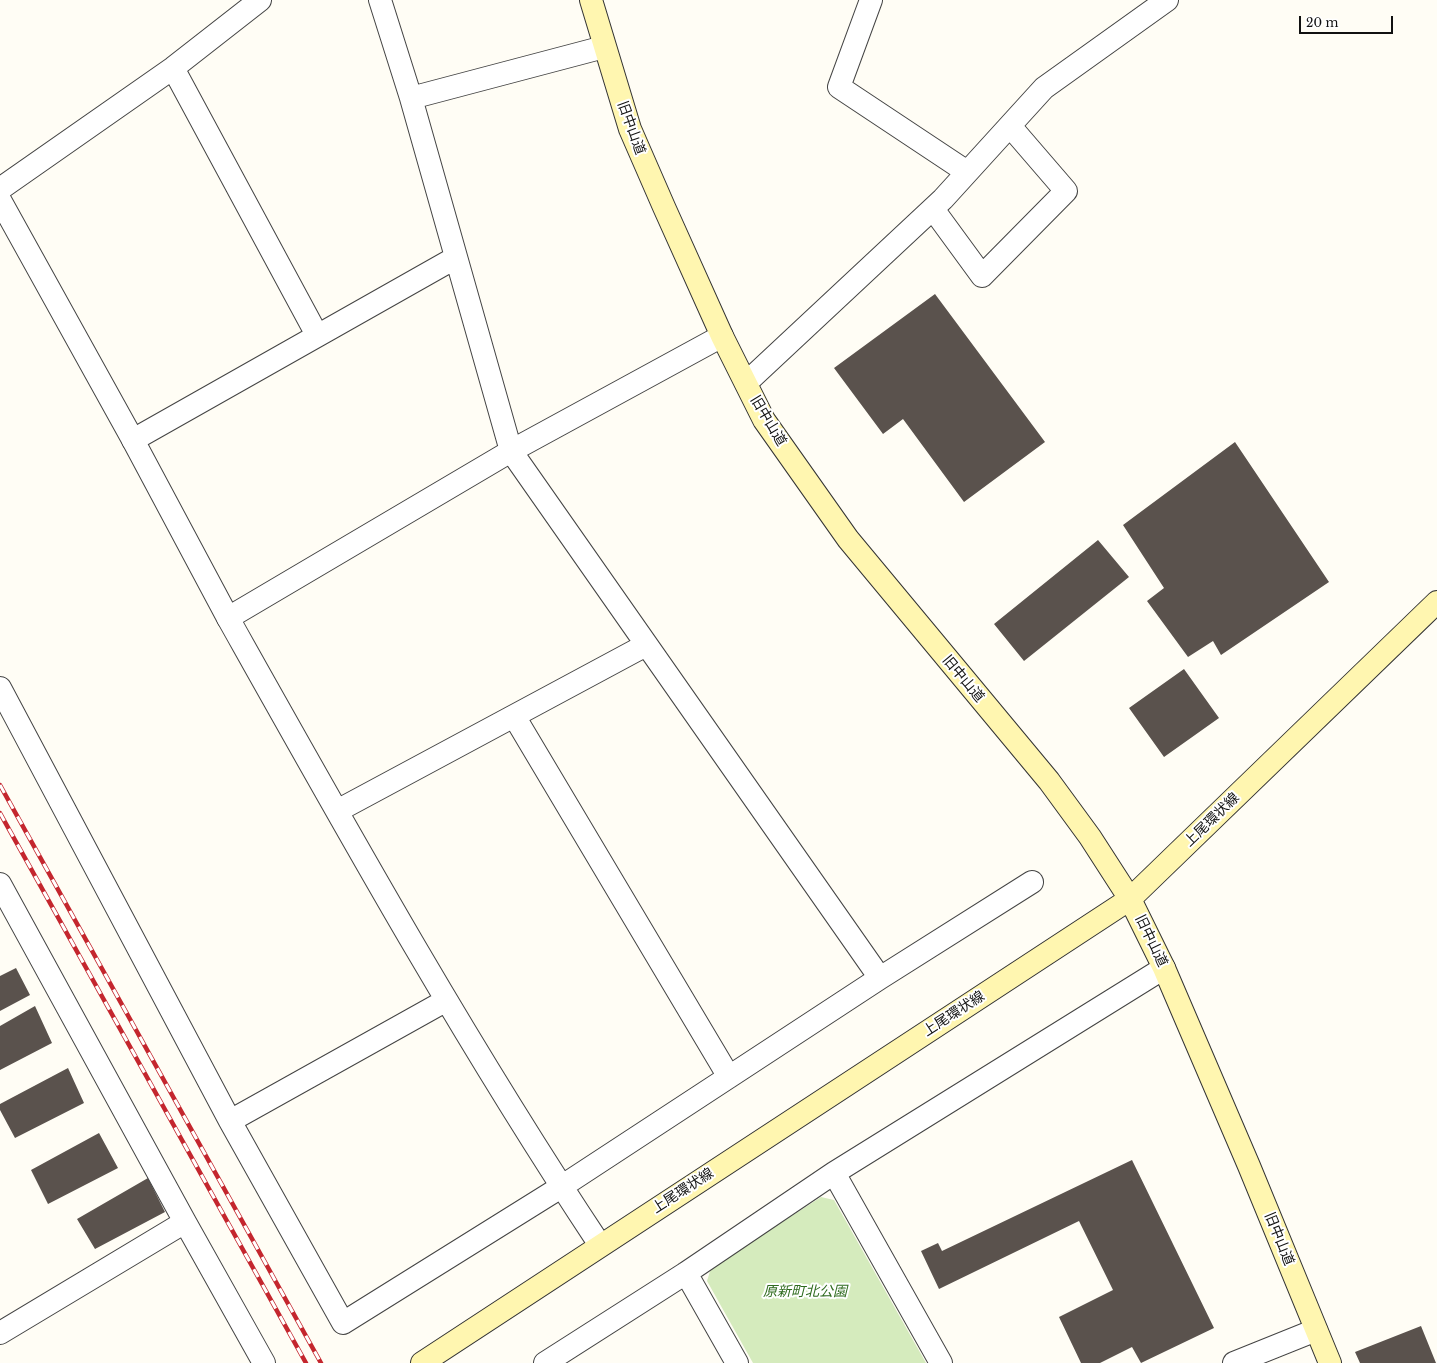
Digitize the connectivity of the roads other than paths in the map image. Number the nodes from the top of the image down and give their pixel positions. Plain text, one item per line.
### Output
1 (260, 0) edge
2 (380, 0) edge
3 (591, 0) edge
4 (871, 0) edge
5 (1167, 0) edge
6 (604, 48) junction
7 (173, 68) junction
8 (412, 98) junction
9 (1010, 126) junction
10 (967, 172) junction
11 (0, 189) edge
12 (0, 200) edge
13 (933, 209) junction
14 (456, 258) junction
15 (317, 335) junction
16 (722, 336) junction
17 (746, 383) junction
18 (133, 440) junction
19 (511, 451) junction
20 (1437, 602) edge
21 (228, 618) junction
22 (646, 645) junction
23 (0, 688) edge
24 (514, 716) junction
25 (337, 811) junction
26 (1032, 882) dead end
27 (0, 884) edge
28 (1130, 899) junction
29 (1164, 968) junction
30 (880, 978) junction
31 (445, 1001) junction
32 (729, 1076) junction
33 (230, 1121) junction
34 (834, 1173) junction
35 (561, 1187) junction
36 (185, 1222) junction
37 (600, 1245) junction
38 (686, 1273) junction
39 (1316, 1330) junction
40 (0, 1333) edge
41 (264, 1363) edge
42 (422, 1363) edge
43 (545, 1363) edge
44 (737, 1363) edge
45 (941, 1363) edge
46 (1234, 1363) edge
47 (1330, 1363) edge

1 - 7 street
2 - 8 street
3 - 6 main road, 旧中山道
4 - 10 street
5 - 9 street
6 - 8 street
6 - 16 main road, 旧中山道
7 - 11 street
7 - 15 street
8 - 14 street
9 - 10 street
9 - 13 street
10 - 13 street
12 - 18 street
13 - 17 street
14 - 15 street
14 - 19 street
15 - 18 street
16 - 17 main road, 旧中山道
16 - 19 street
17 - 28 main road, 旧中山道
18 - 21 street
19 - 21 street
19 - 22 street
20 - 28 main road, 上尾環状線
21 - 25 street
22 - 24 street
22 - 30 street
23 - 33 street
24 - 25 street
24 - 32 street
25 - 31 street
26 - 30 street
27 - 36 street
28 - 29 main road, 旧中山道
28 - 37 main road, 上尾環状線
29 - 34 street
29 - 39 main road, 旧中山道
30 - 32 street
31 - 33 street
31 - 35 street
32 - 35 street
33 - 35 street
34 - 38 street
34 - 45 street
35 - 37 street
36 - 40 street
36 - 41 street
37 - 42 main road, 上尾環状線
38 - 43 street
38 - 44 street
39 - 46 street
39 - 47 main road, 旧中山道

